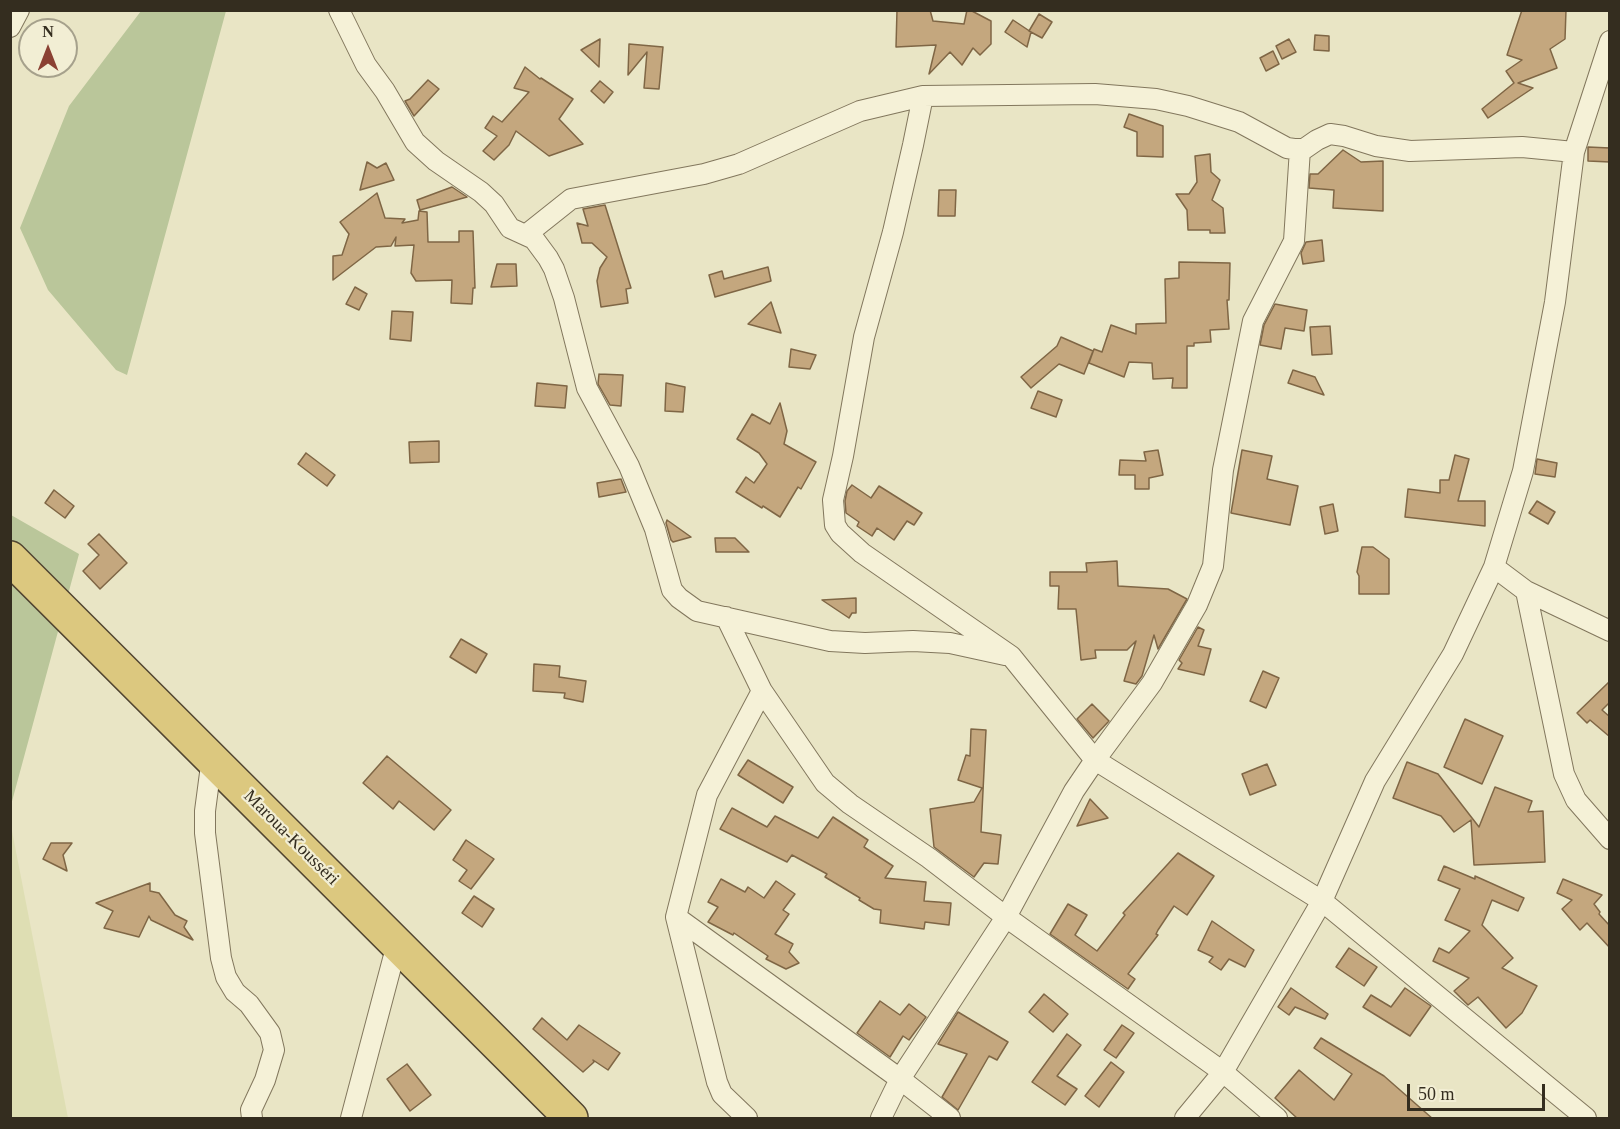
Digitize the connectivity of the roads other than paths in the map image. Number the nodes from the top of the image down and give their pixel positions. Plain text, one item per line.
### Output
1 (19, 10) edge
2 (339, 10) edge
3 (10, 27) edge
4 (1610, 41) edge
5 (922, 96) junction
6 (1300, 149) junction
7 (1574, 152) junction
8 (527, 234) junction
9 (10, 558) edge
10 (1494, 567) junction
11 (1526, 591) junction
12 (726, 617) junction
13 (1610, 631) edge
14 (1011, 656) junction
15 (762, 691) junction
16 (212, 758) junction
17 (1095, 760) junction
18 (1610, 839) edge
19 (1322, 901) junction
20 (676, 917) junction
21 (1006, 917) junction
22 (397, 945) junction
23 (1223, 1072) junction
24 (900, 1079) junction
25 (1577, 1116) edge
26 (252, 1119) edge
27 (351, 1119) edge
28 (571, 1119) edge
29 (747, 1119) edge
30 (881, 1119) edge
31 (950, 1119) edge
32 (1185, 1119) edge
33 (1277, 1119) edge

1 - 3 street
2 - 8 street
4 - 7 street
5 - 6 street
5 - 8 street
5 - 14 street
6 - 7 street
6 - 17 street
7 - 10 street
8 - 12 street
9 - 16 highway, Maroua-Kousséri
10 - 11 street
10 - 19 street
11 - 13 street
11 - 18 street
12 - 14 street
12 - 15 street
14 - 17 street
15 - 20 street
15 - 21 street
16 - 22 highway, Maroua-Kousséri
16 - 26 street
17 - 19 street
17 - 21 street
19 - 23 street
19 - 25 street
20 - 24 street
20 - 29 street
21 - 23 street
21 - 24 street
22 - 27 street
22 - 28 highway, Maroua-Kousséri
23 - 32 street
23 - 33 street
24 - 30 street
24 - 31 street

